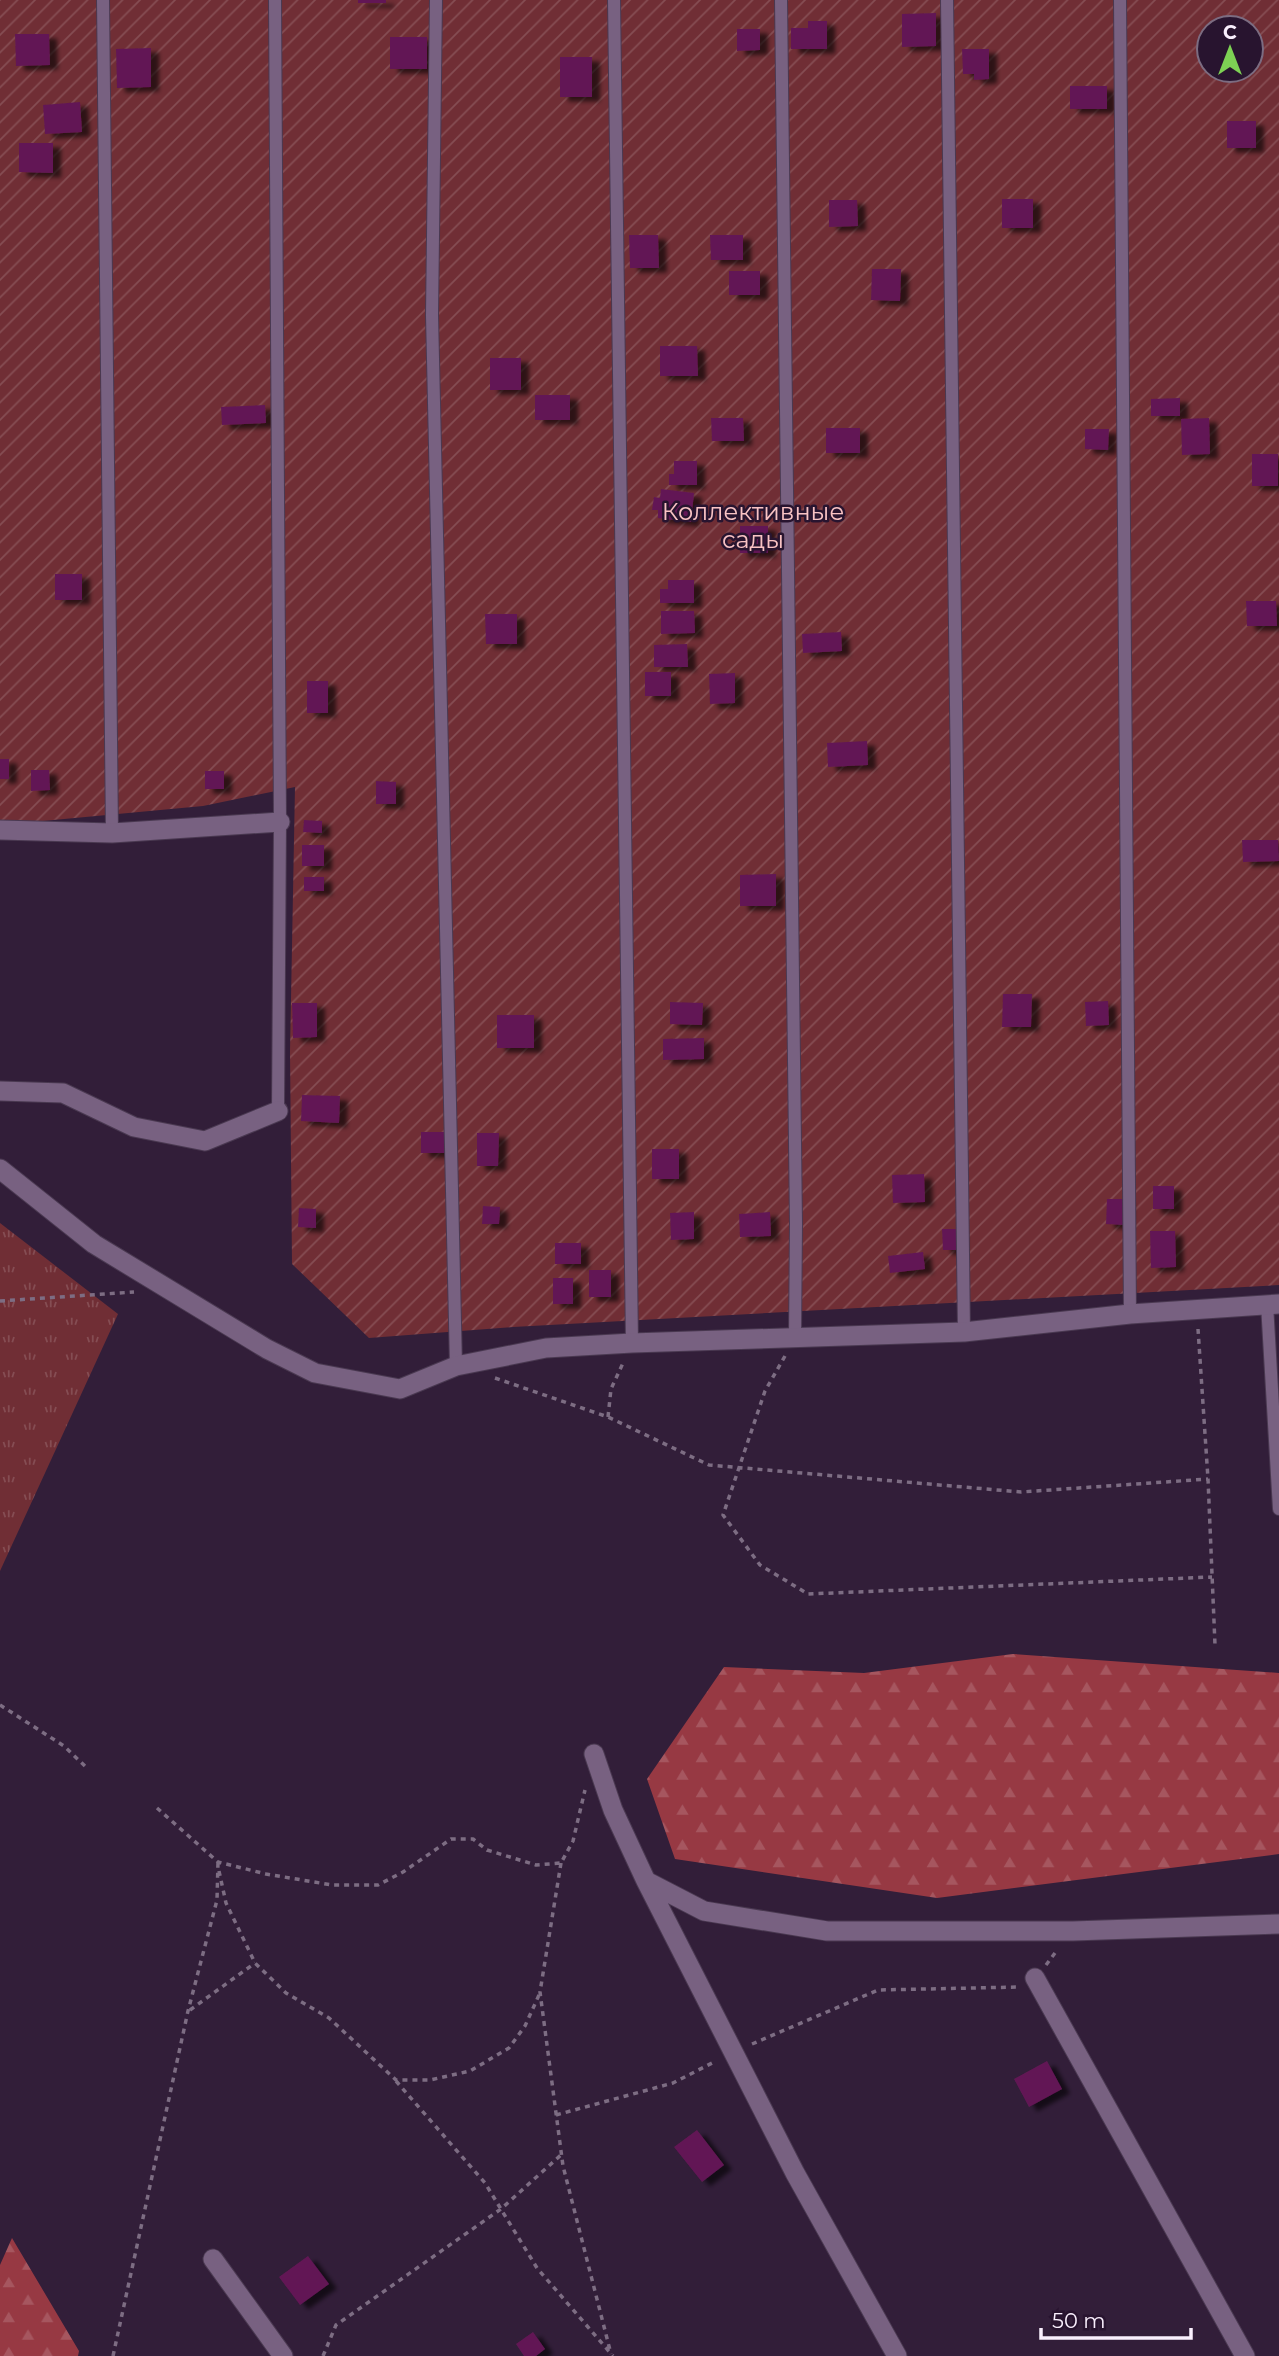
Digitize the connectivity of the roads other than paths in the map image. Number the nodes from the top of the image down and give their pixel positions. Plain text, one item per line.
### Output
1 (103, 0) edge
2 (275, 0) edge
3 (436, 0) edge
4 (614, 0) edge
5 (781, 0) edge
6 (947, 0) edge
7 (1120, 0) edge
8 (280, 822) junction
9 (0, 830) edge
10 (112, 833) junction
11 (0, 1091) edge
12 (278, 1111) joint
13 (0, 1169) edge
14 (1273, 1304) edge
15 (1130, 1314) junction
16 (964, 1332) junction
17 (795, 1337) junction
18 (632, 1343) junction
19 (456, 1366) junction
20 (1279, 1509) edge
21 (594, 1754) dead end
22 (646, 1881) junction
23 (1279, 1924) edge
24 (1035, 1978) road end
25 (214, 2259) dead end
26 (283, 2356) edge
27 (897, 2356) edge
28 (1245, 2356) edge

1 - 10 lane
2 - 8 lane
3 - 19 lane
4 - 18 lane
5 - 17 lane
6 - 16 lane
7 - 15 lane
8 - 10 street
8 - 12 lane
9 - 10 street
11 - 12 street
13 - 19 street
14 - 15 street
14 - 20 lane
15 - 16 street
16 - 17 street
17 - 18 street
18 - 19 street
21 - 22 street
22 - 23 street
22 - 27 street
24 - 28 street
25 - 26 street

